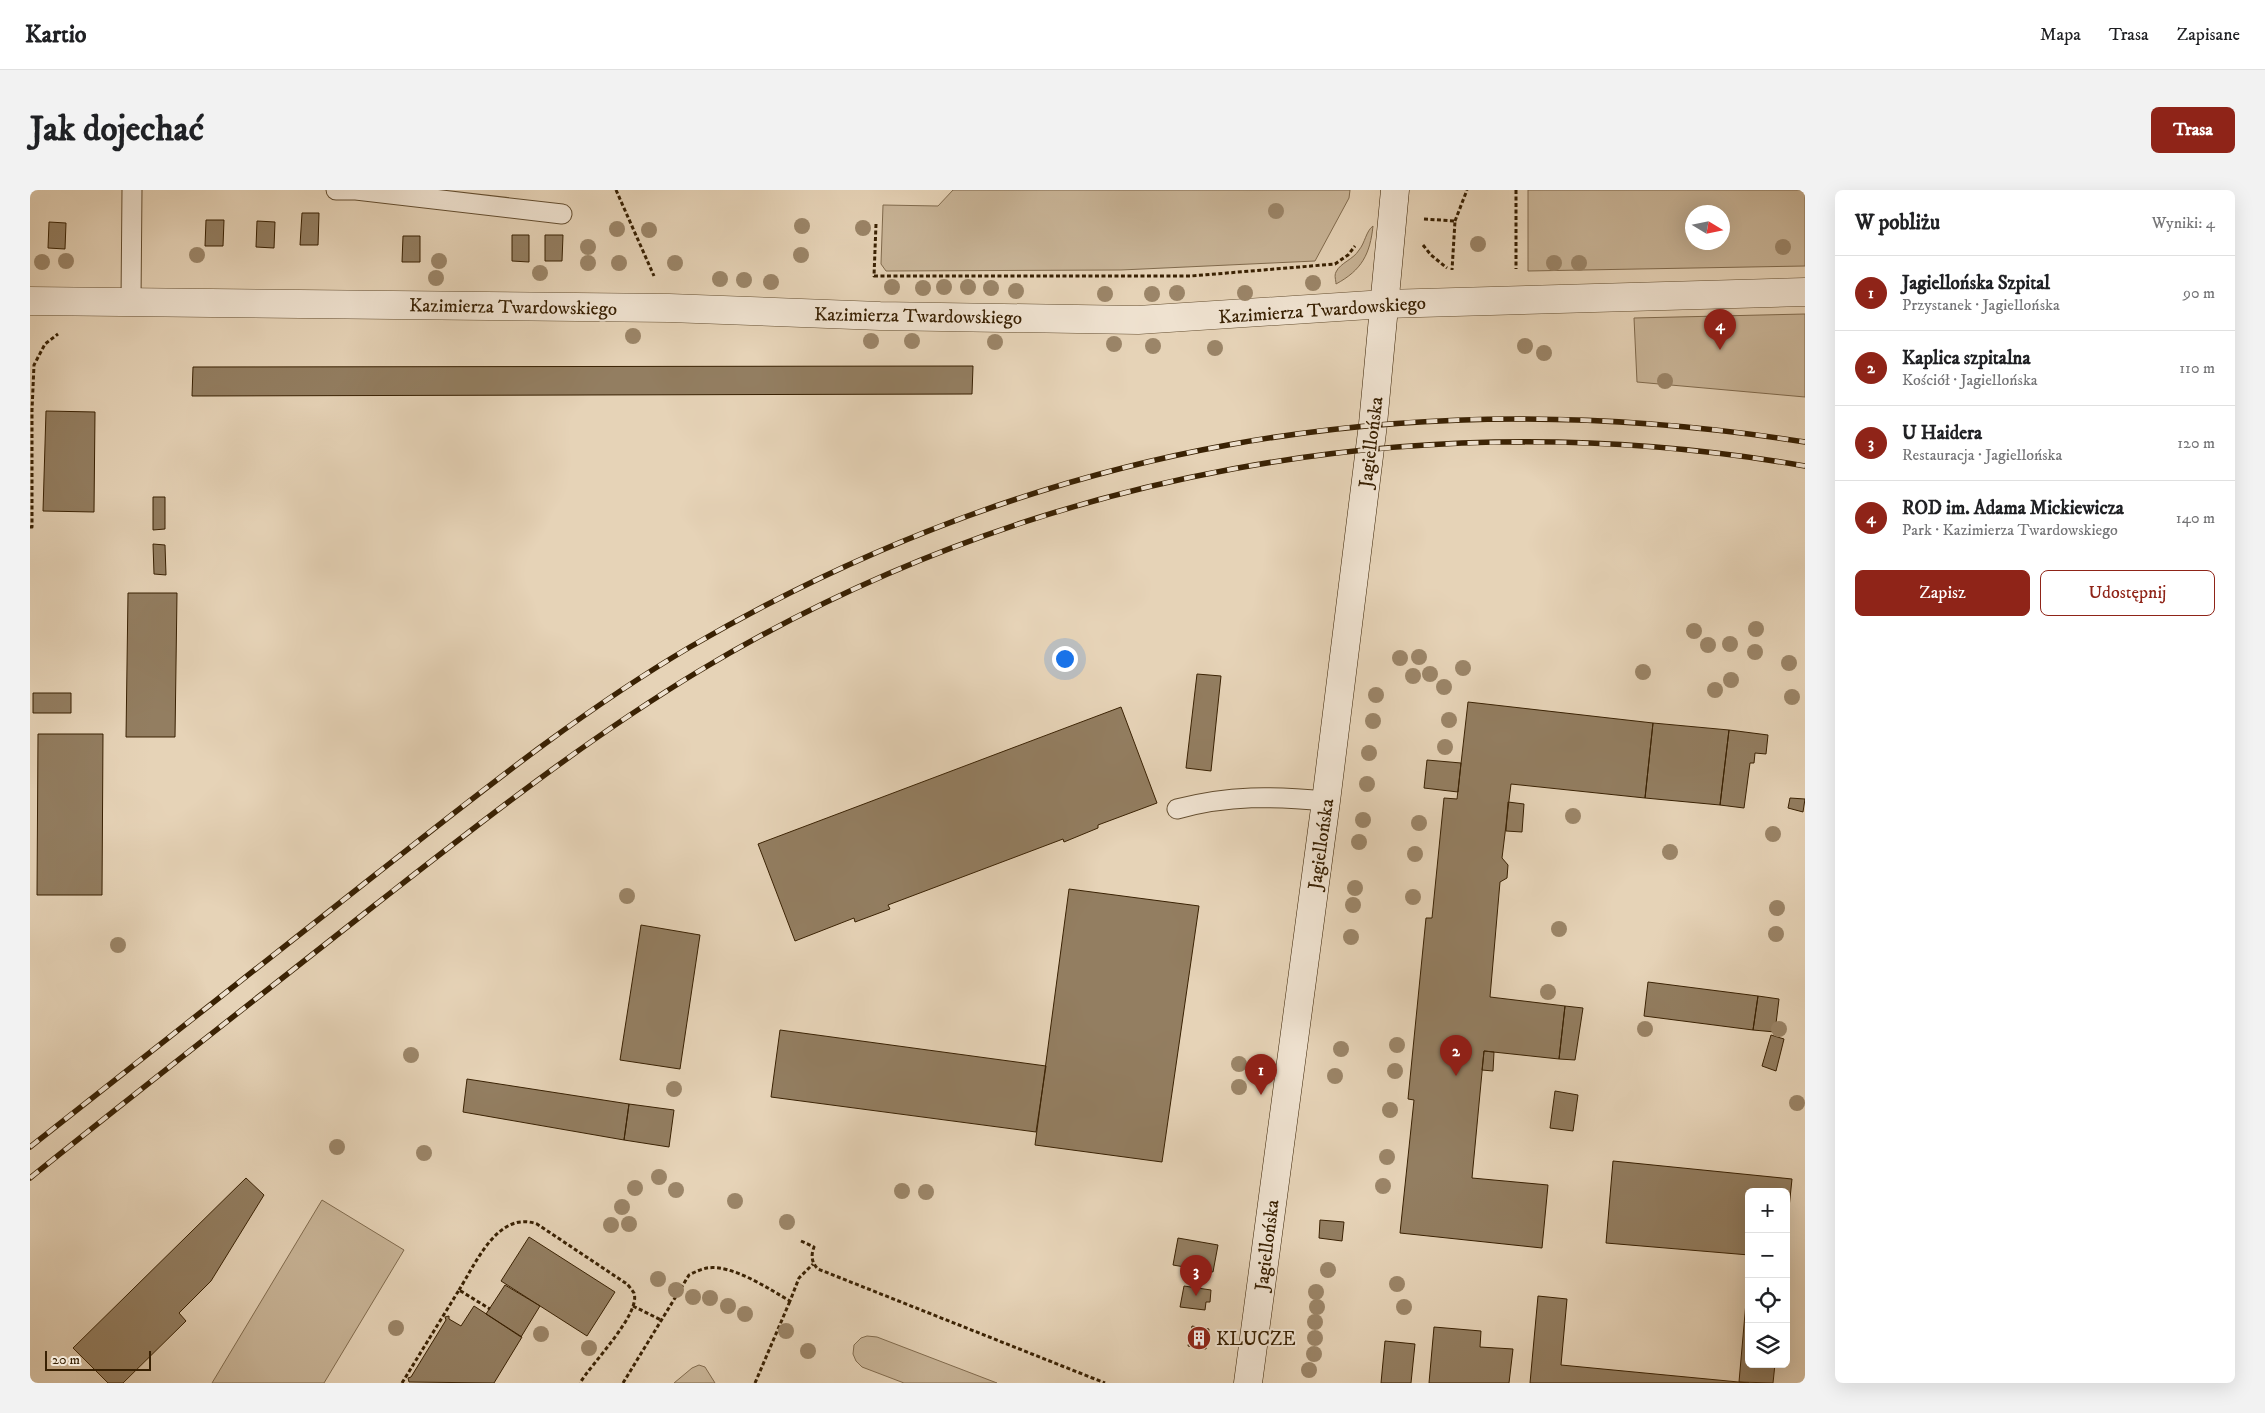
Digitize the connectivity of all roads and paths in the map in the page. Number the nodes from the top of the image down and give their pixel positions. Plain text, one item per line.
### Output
1 (132, 190) edge
2 (336, 190) edge
3 (616, 190) edge
4 (1395, 190) edge
5 (1467, 190) edge
6 (1516, 190) edge
7 (562, 214) dead end
8 (1419, 219) dead end
9 (1454, 221) junction
10 (876, 224) dead end
11 (1359, 239) dead end
12 (1452, 272) dead end
13 (1516, 278) dead end
14 (1805, 292) edge
15 (30, 301) edge
16 (130, 302) junction
17 (1384, 304) junction
18 (668, 308) junction
19 (60, 331) dead end
20 (32, 365) edge
21 (30, 527) edge
22 (1326, 801) junction
23 (1177, 809) dead end
24 (801, 1241) dead end
25 (813, 1264) junction
26 (459, 1290) junction
27 (790, 1300) junction
28 (633, 1306) junction
29 (490, 1309) dead end
30 (661, 1320) junction
31 (402, 1383) edge
32 (580, 1383) edge
33 (623, 1383) edge
34 (755, 1383) edge
35 (1105, 1383) edge
36 (1248, 1383) edge

1 - 16 lane
2 - 7 lane
3 - 18 path
4 - 17 street, Jagiellońska
5 - 9 path
6 - 13 path
8 - 9 path
9 - 12 path
10 - 11 path
14 - 17 street, Kazimierza Twardowskiego
15 - 16 street, Kazimierza Twardowskiego
16 - 18 street, Kazimierza Twardowskiego
17 - 18 street, Kazimierza Twardowskiego
17 - 22 street, Jagiellońska
19 - 20 path
20 - 21 path
22 - 23 lane
22 - 36 street, Jagiellońska
24 - 25 path
25 - 27 path
25 - 35 path
26 - 28 path
26 - 29 path
26 - 31 path
27 - 30 path
27 - 34 path
28 - 30 path
28 - 32 path
30 - 33 path

